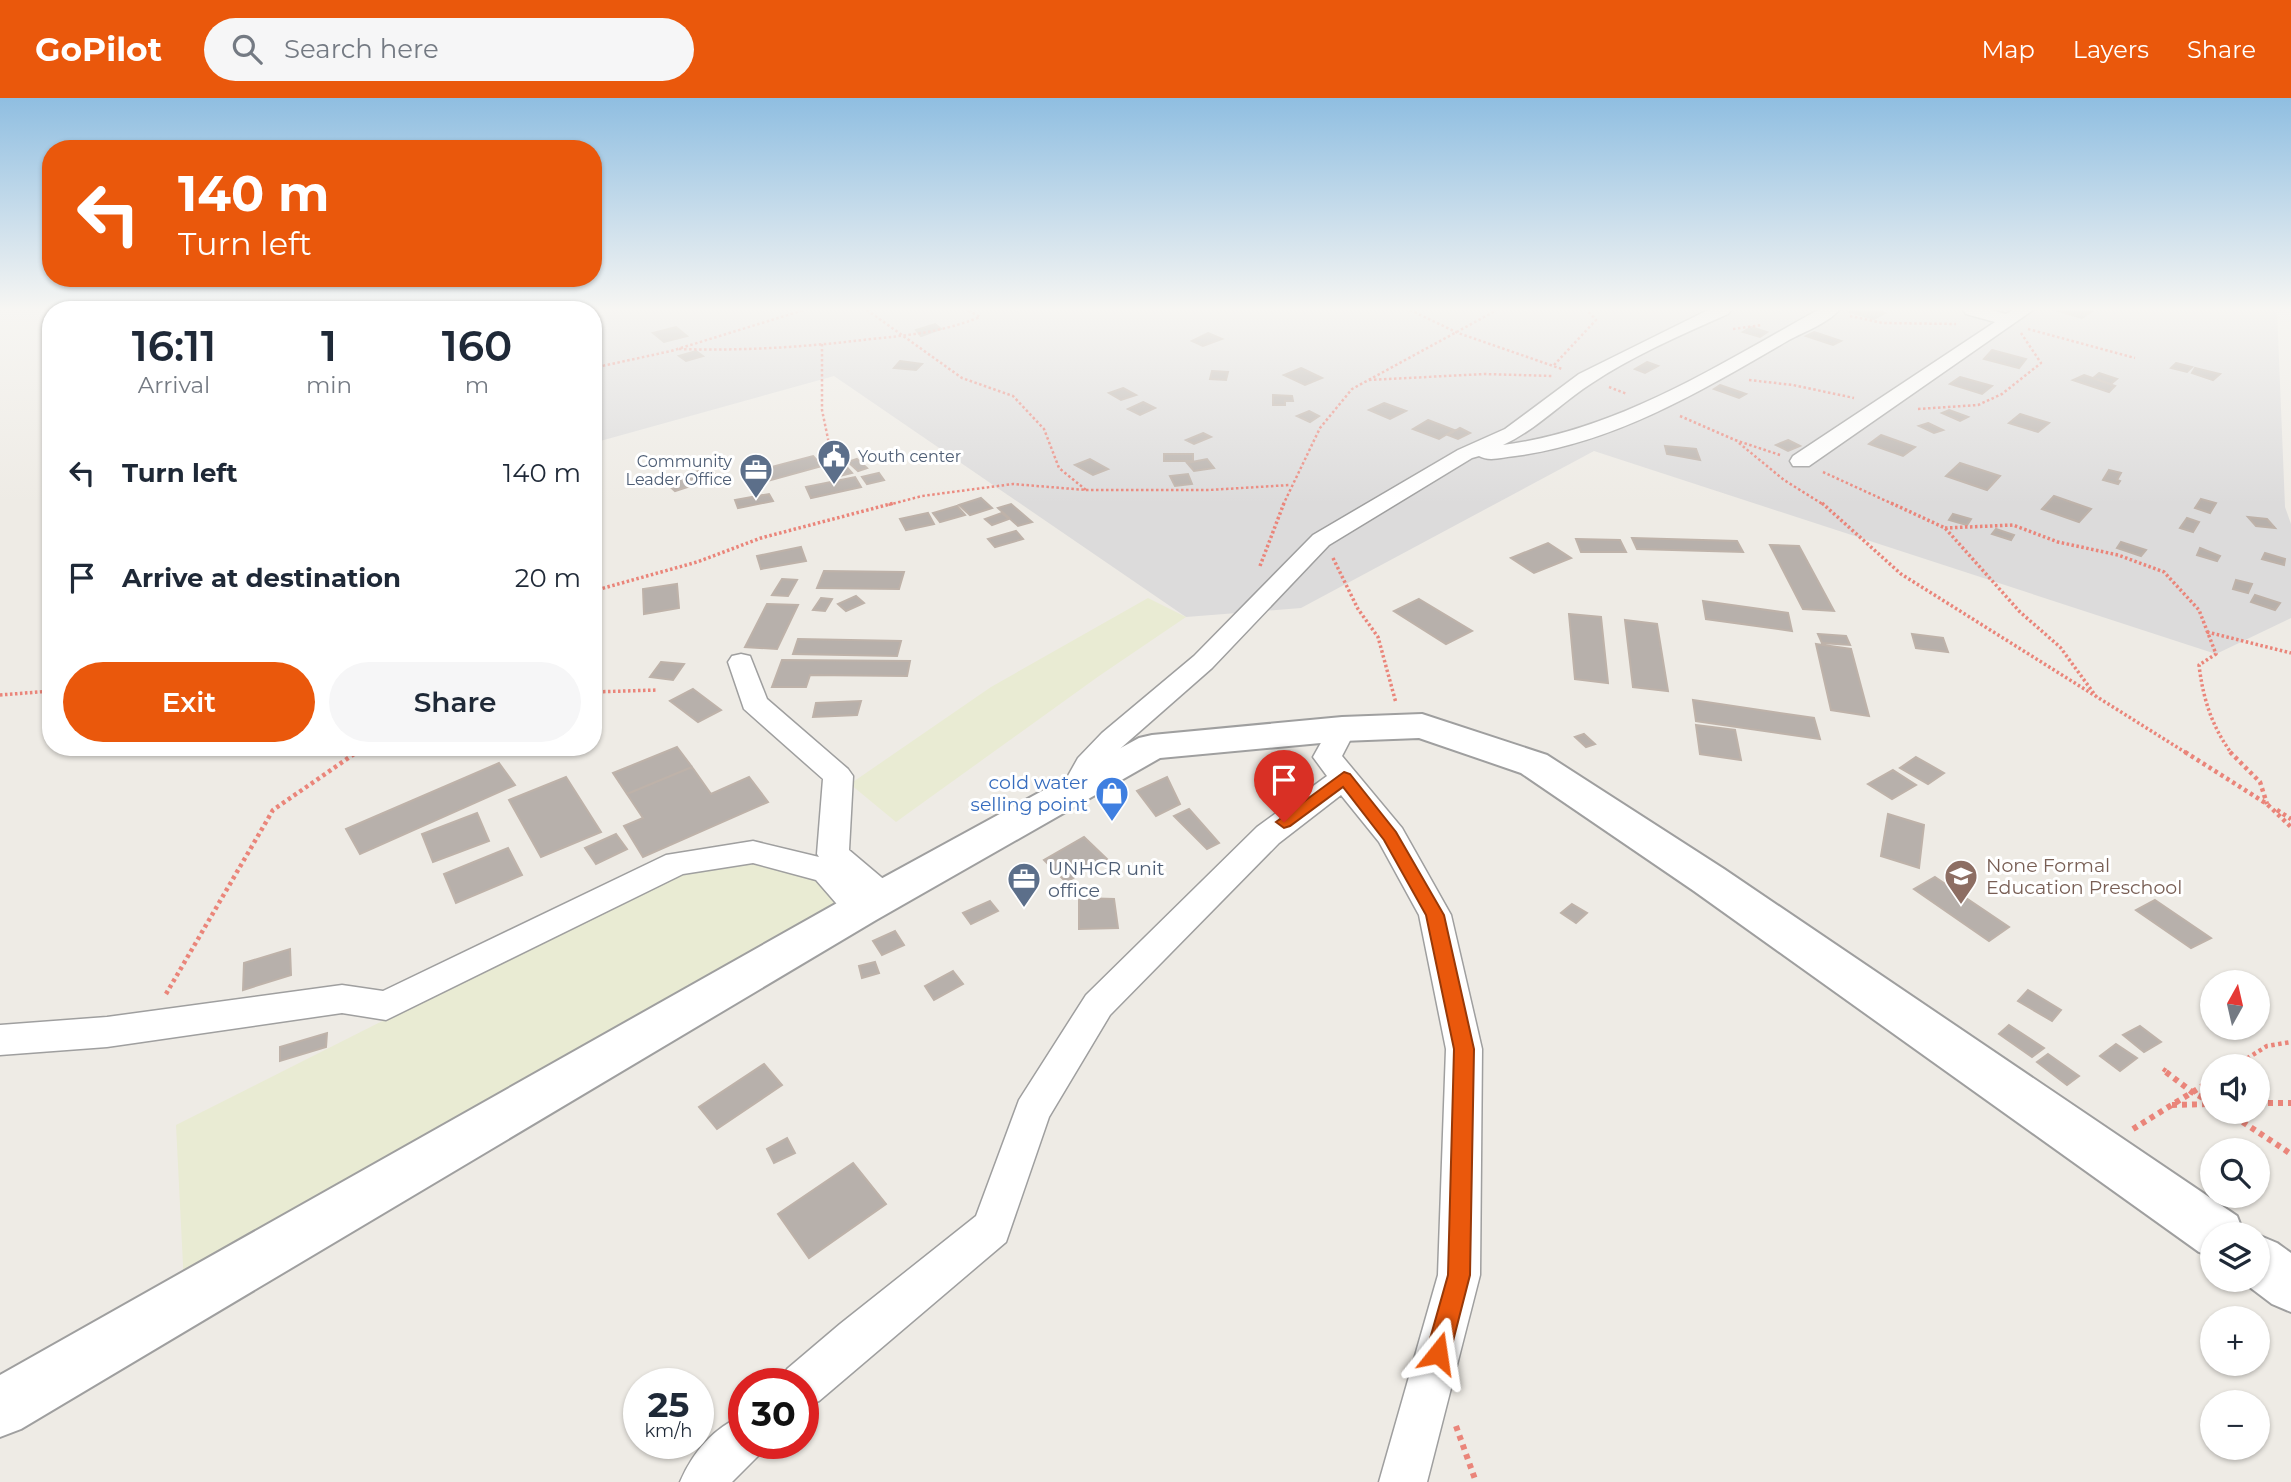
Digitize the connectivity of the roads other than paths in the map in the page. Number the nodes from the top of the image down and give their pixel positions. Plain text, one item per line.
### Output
1 (1591, 375) edge
2 (1713, 375) edge
3 (1928, 375) edge
4 (1465, 454) junction
5 (1801, 461) road end
6 (741, 662) dead end
7 (1342, 729) junction
8 (1344, 778) junction
9 (1075, 790) junction
10 (872, 903) junction
11 (0, 1040) edge
12 (2201, 1222) edge
13 (2270, 1270) edge
14 (2291, 1285) edge
15 (819, 1371) edge
16 (0, 1408) edge
17 (728, 1452) edge
18 (704, 1482) edge
19 (1403, 1482) edge

1 - 4 street
2 - 4 street
3 - 5 street
4 - 9 street
6 - 10 street
7 - 8 street
7 - 9 street
7 - 12 street
8 - 15 street
8 - 19 street
9 - 10 street
10 - 11 street
10 - 16 street
13 - 14 street
17 - 18 street

